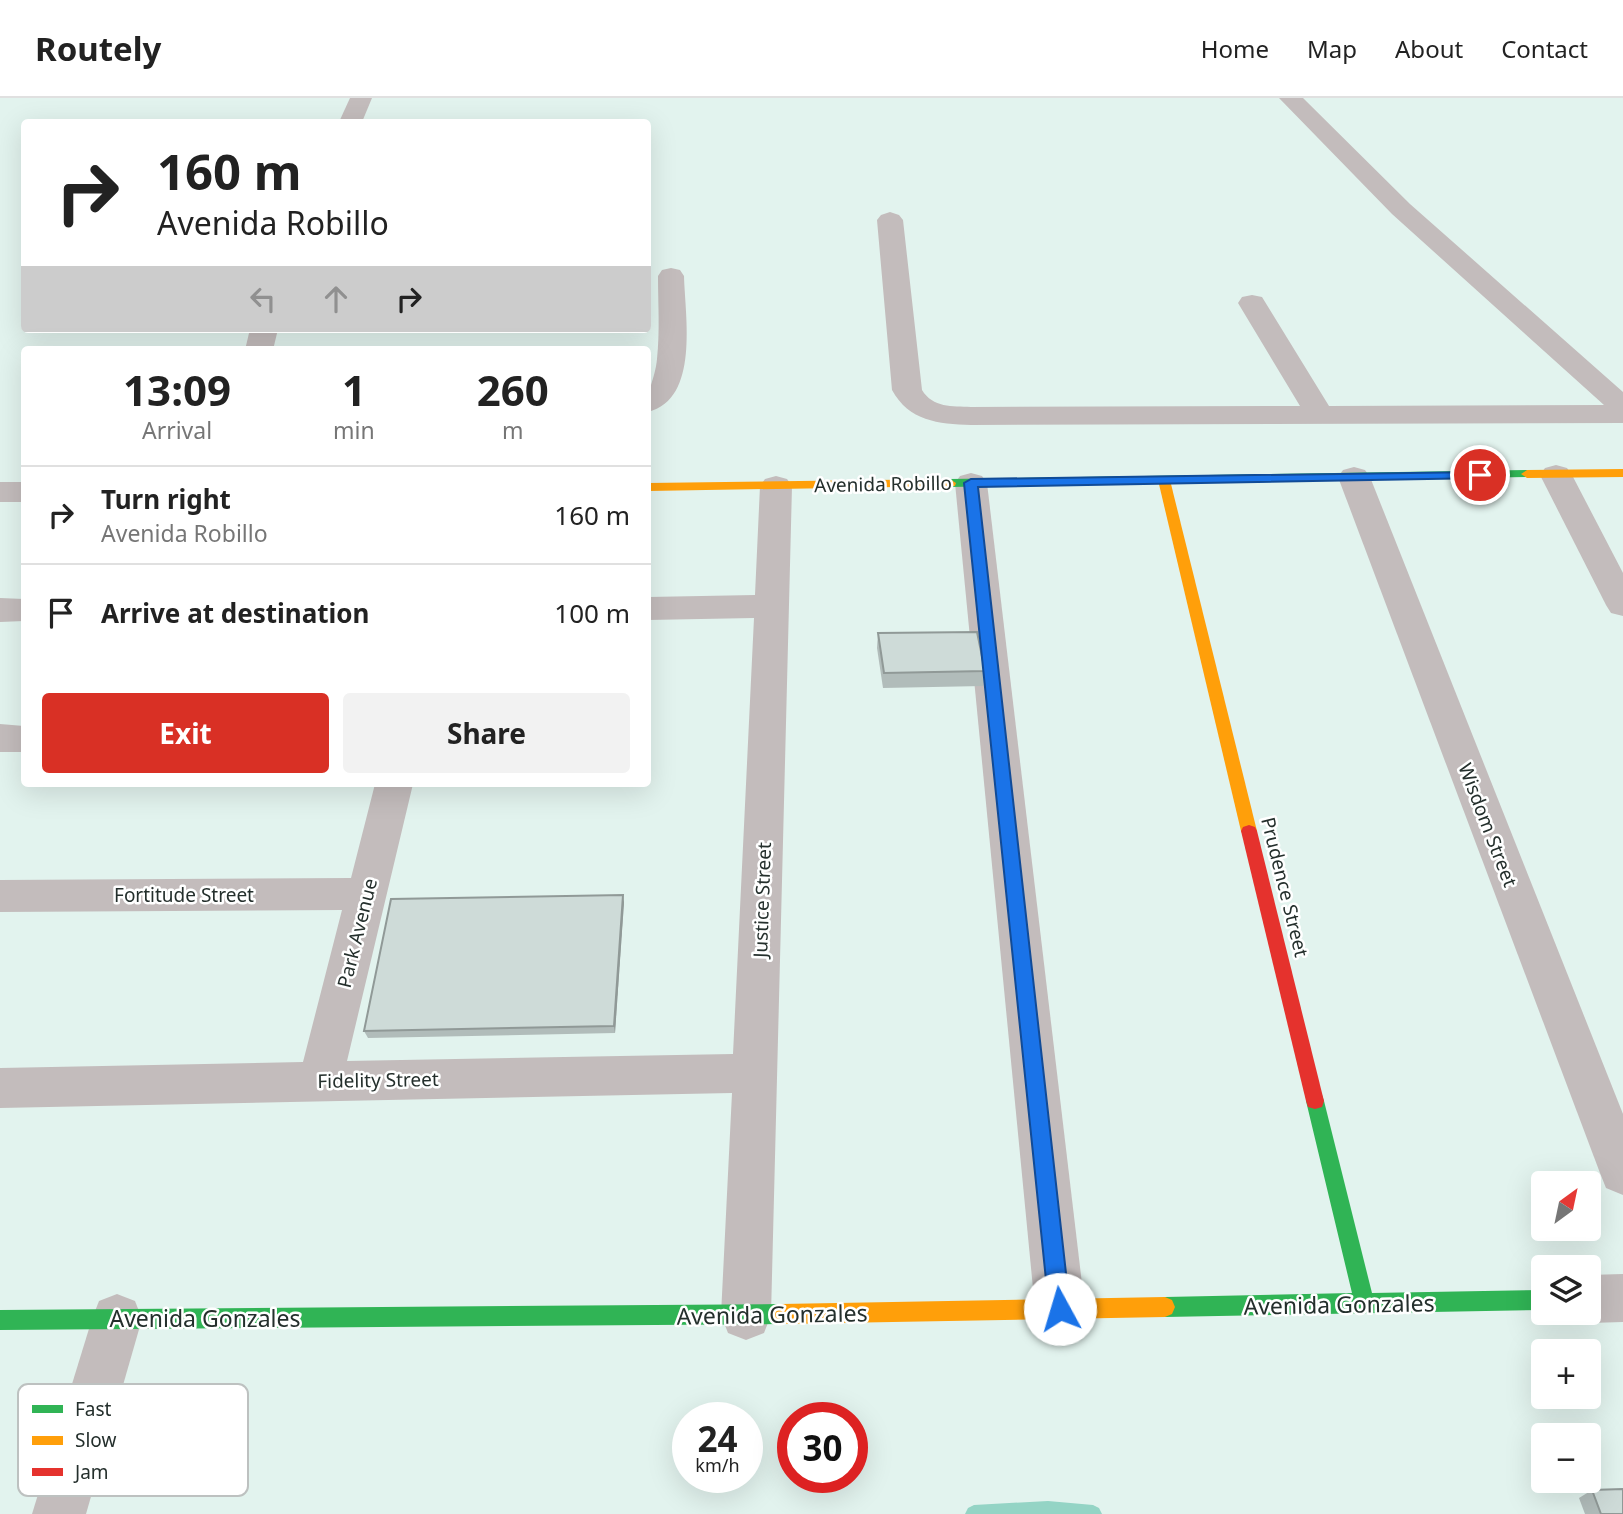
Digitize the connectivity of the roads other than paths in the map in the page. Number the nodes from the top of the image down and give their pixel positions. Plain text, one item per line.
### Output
1 (362, 98) edge
2 (1290, 98) edge
3 (352, 119) edge
4 (890, 220) dead end
5 (671, 276) dead end
6 (1252, 303) dead end
7 (651, 401) edge
8 (1623, 407) edge
9 (1319, 413) junction
10 (1623, 414) edge
11 (1623, 473) edge
12 (1556, 474) junction
13 (1354, 477) junction
14 (1164, 480) junction
15 (971, 483) junction
16 (776, 486) junction
17 (651, 487) edge
18 (0, 492) edge
19 (21, 492) edge
20 (1623, 605) edge
21 (772, 606) junction
22 (651, 608) edge
23 (0, 610) edge
24 (21, 610) edge
25 (0, 738) edge
26 (21, 738) edge
27 (393, 787) edge
28 (367, 894) junction
29 (0, 896) edge
30 (755, 1073) junction
31 (320, 1082) junction
32 (0, 1088) edge
33 (1623, 1173) edge
34 (1623, 1298) edge
35 (1601, 1299) edge
36 (1531, 1300) edge
37 (1364, 1303) junction
38 (1060, 1309) junction
39 (746, 1315) junction
40 (117, 1319) junction
41 (0, 1320) edge
42 (98, 1384) edge
43 (64, 1496) edge
44 (59, 1514) edge

1 - 3 street
2 - 8 street
4 - 9 street
5 - 7 street
6 - 9 street
9 - 10 street
11 - 12 street, Avenida Robillo
12 - 13 street, Avenida Robillo
12 - 20 street
13 - 14 street, Avenida Robillo
13 - 33 street, Wisdom Street
14 - 15 street, Avenida Robillo
14 - 37 street, Prudence Street
15 - 16 street, Avenida Robillo
15 - 38 street
16 - 17 street, Avenida Robillo
16 - 21 street, Justice Street
18 - 19 street
21 - 22 street
21 - 30 street, Justice Street
23 - 24 street
25 - 26 street
27 - 28 street, Park Avenue
28 - 29 street, Fortitude Street
28 - 31 street, Park Avenue
30 - 31 street, Fidelity Street
30 - 39 street, Justice Street
31 - 32 street, Fidelity Street
34 - 35 street
36 - 37 street, Avenida Gonzales
37 - 38 street, Avenida Gonzales
38 - 39 street, Avenida Gonzales
39 - 40 street, Avenida Gonzales
40 - 41 street, Avenida Gonzales
40 - 42 street
43 - 44 street

